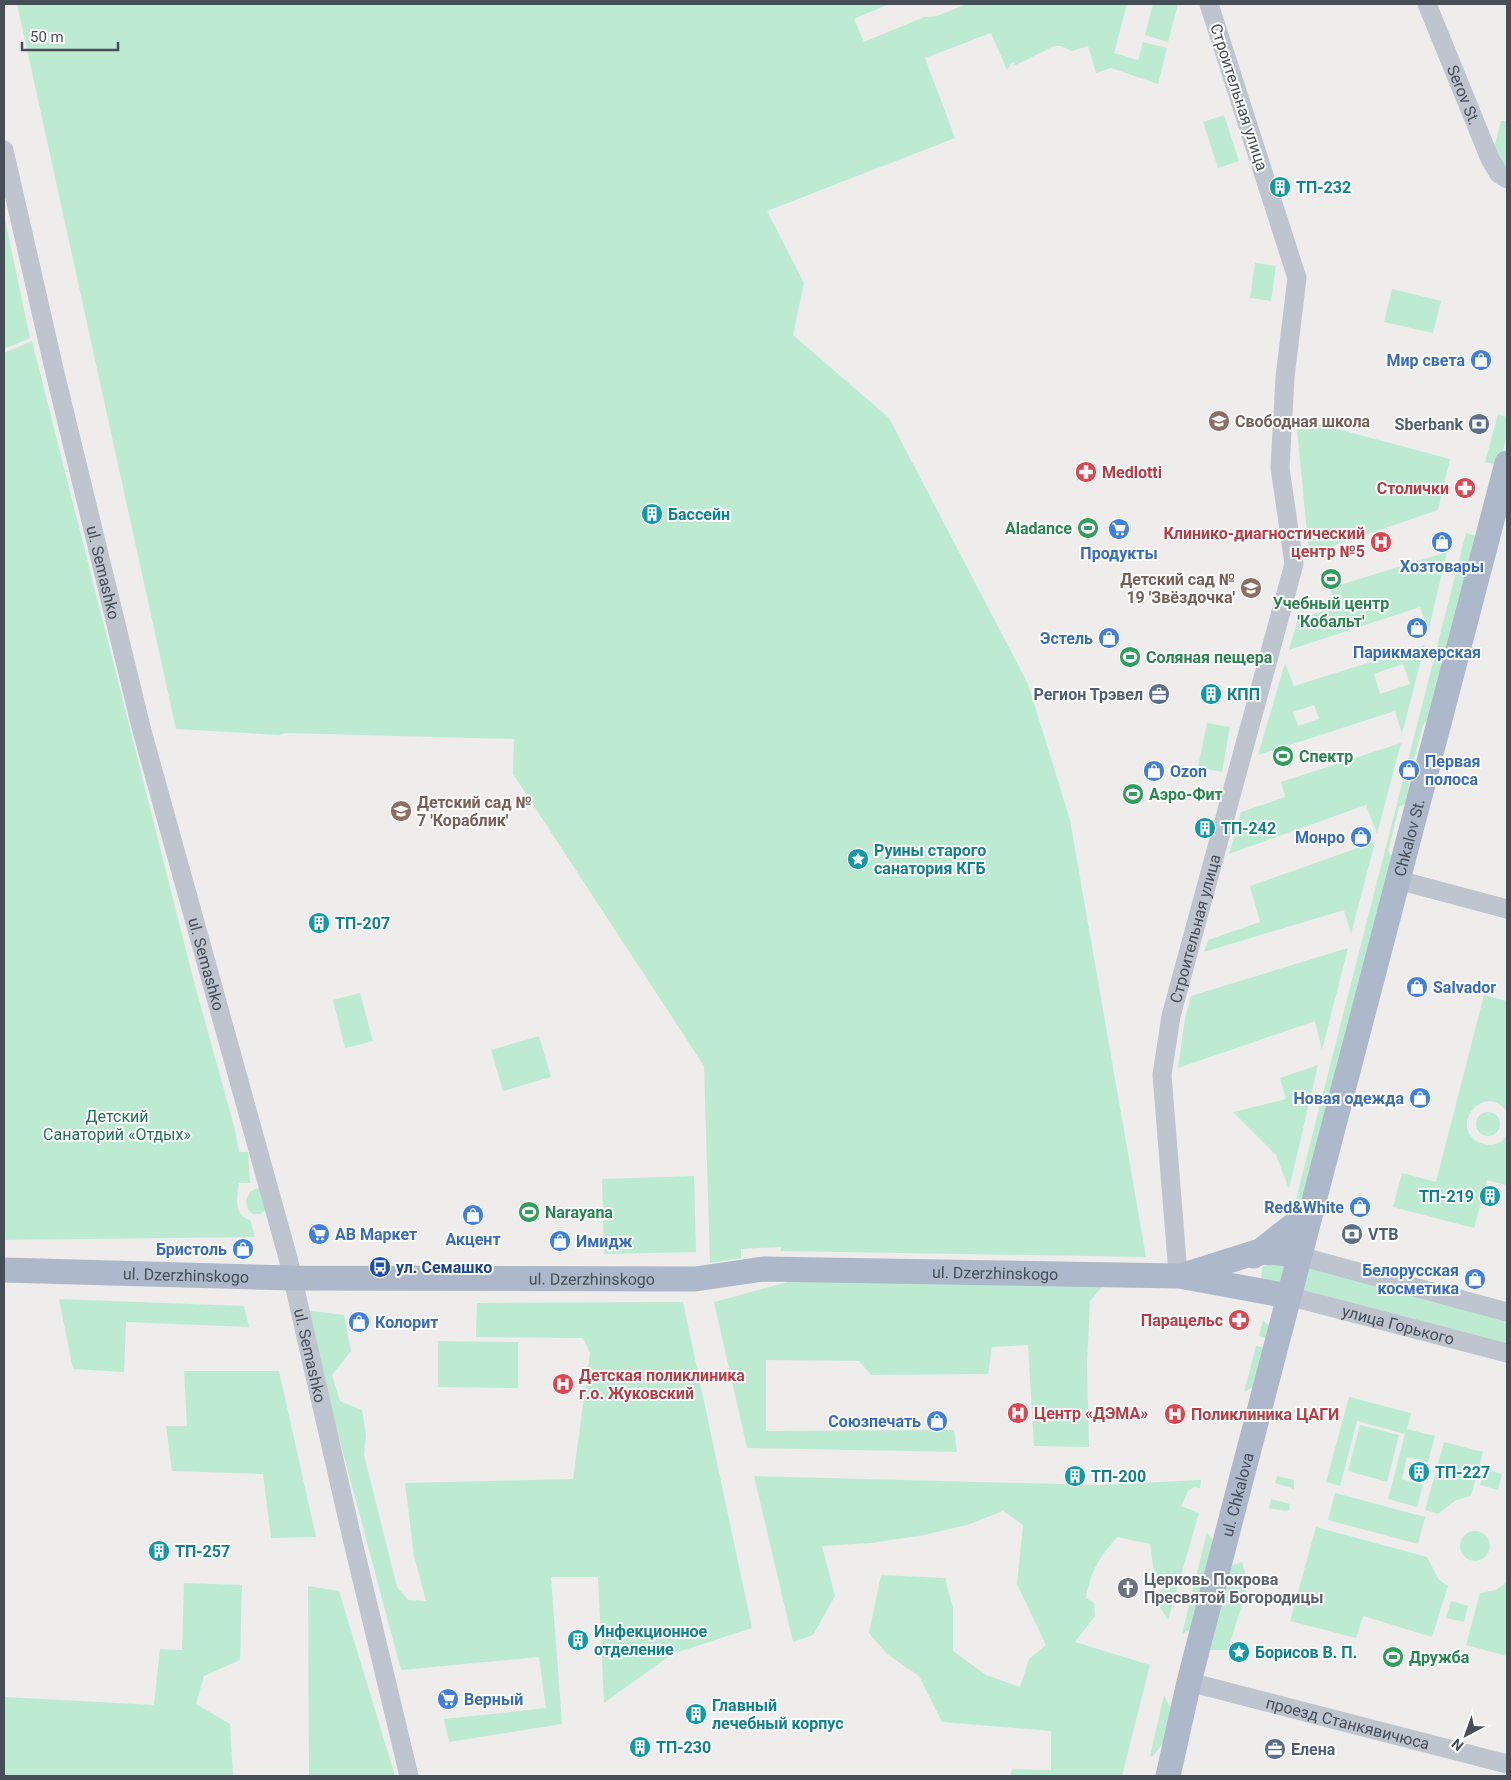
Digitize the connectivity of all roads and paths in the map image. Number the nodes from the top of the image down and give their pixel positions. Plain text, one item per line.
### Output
1 (1209, 4) edge
2 (1427, 4) edge
3 (4, 150) edge
4 (1507, 179) edge
5 (1507, 464) edge
6 (1504, 488) edge
7 (1398, 880) junction
8 (1507, 908) edge
9 (1310, 1212) junction
10 (1257, 1252) junction
11 (1299, 1256) junction
12 (4, 1270) edge
13 (1179, 1276) junction
14 (292, 1278) junction
15 (1254, 1289) junction
16 (1288, 1296) junction
17 (1507, 1312) edge
18 (1507, 1353) edge
19 (1189, 1682) junction
20 (1507, 1764) edge
21 (409, 1776) edge
22 (1168, 1776) edge

1 - 13 street, Строительная улица
2 - 4 street, Serov St.
3 - 14 street, ul. Semashko
5 - 6 main road, Chkalov St.
6 - 7 main road, Chkalov St.
7 - 8 street
7 - 9 main road, Chkalov St.
9 - 10 main road, ul. Dzerzhinskogo
9 - 11 main road, ul. Chkalova
10 - 11 main road
10 - 13 main road, ul. Dzerzhinskogo
10 - 15 main road
11 - 16 main road, ul. Chkalova
11 - 17 street
12 - 14 main road, ul. Dzerzhinskogo
13 - 14 main road, ul. Dzerzhinskogo
13 - 15 main road, ul. Dzerzhinskogo
14 - 21 street, ul. Semashko
15 - 16 main road, ul. Dzerzhinskogo
16 - 18 street, улица Горького
16 - 19 main road, ul. Chkalova
19 - 20 street, проезд Станкявичюса
19 - 22 main road, ul. Chkalova

